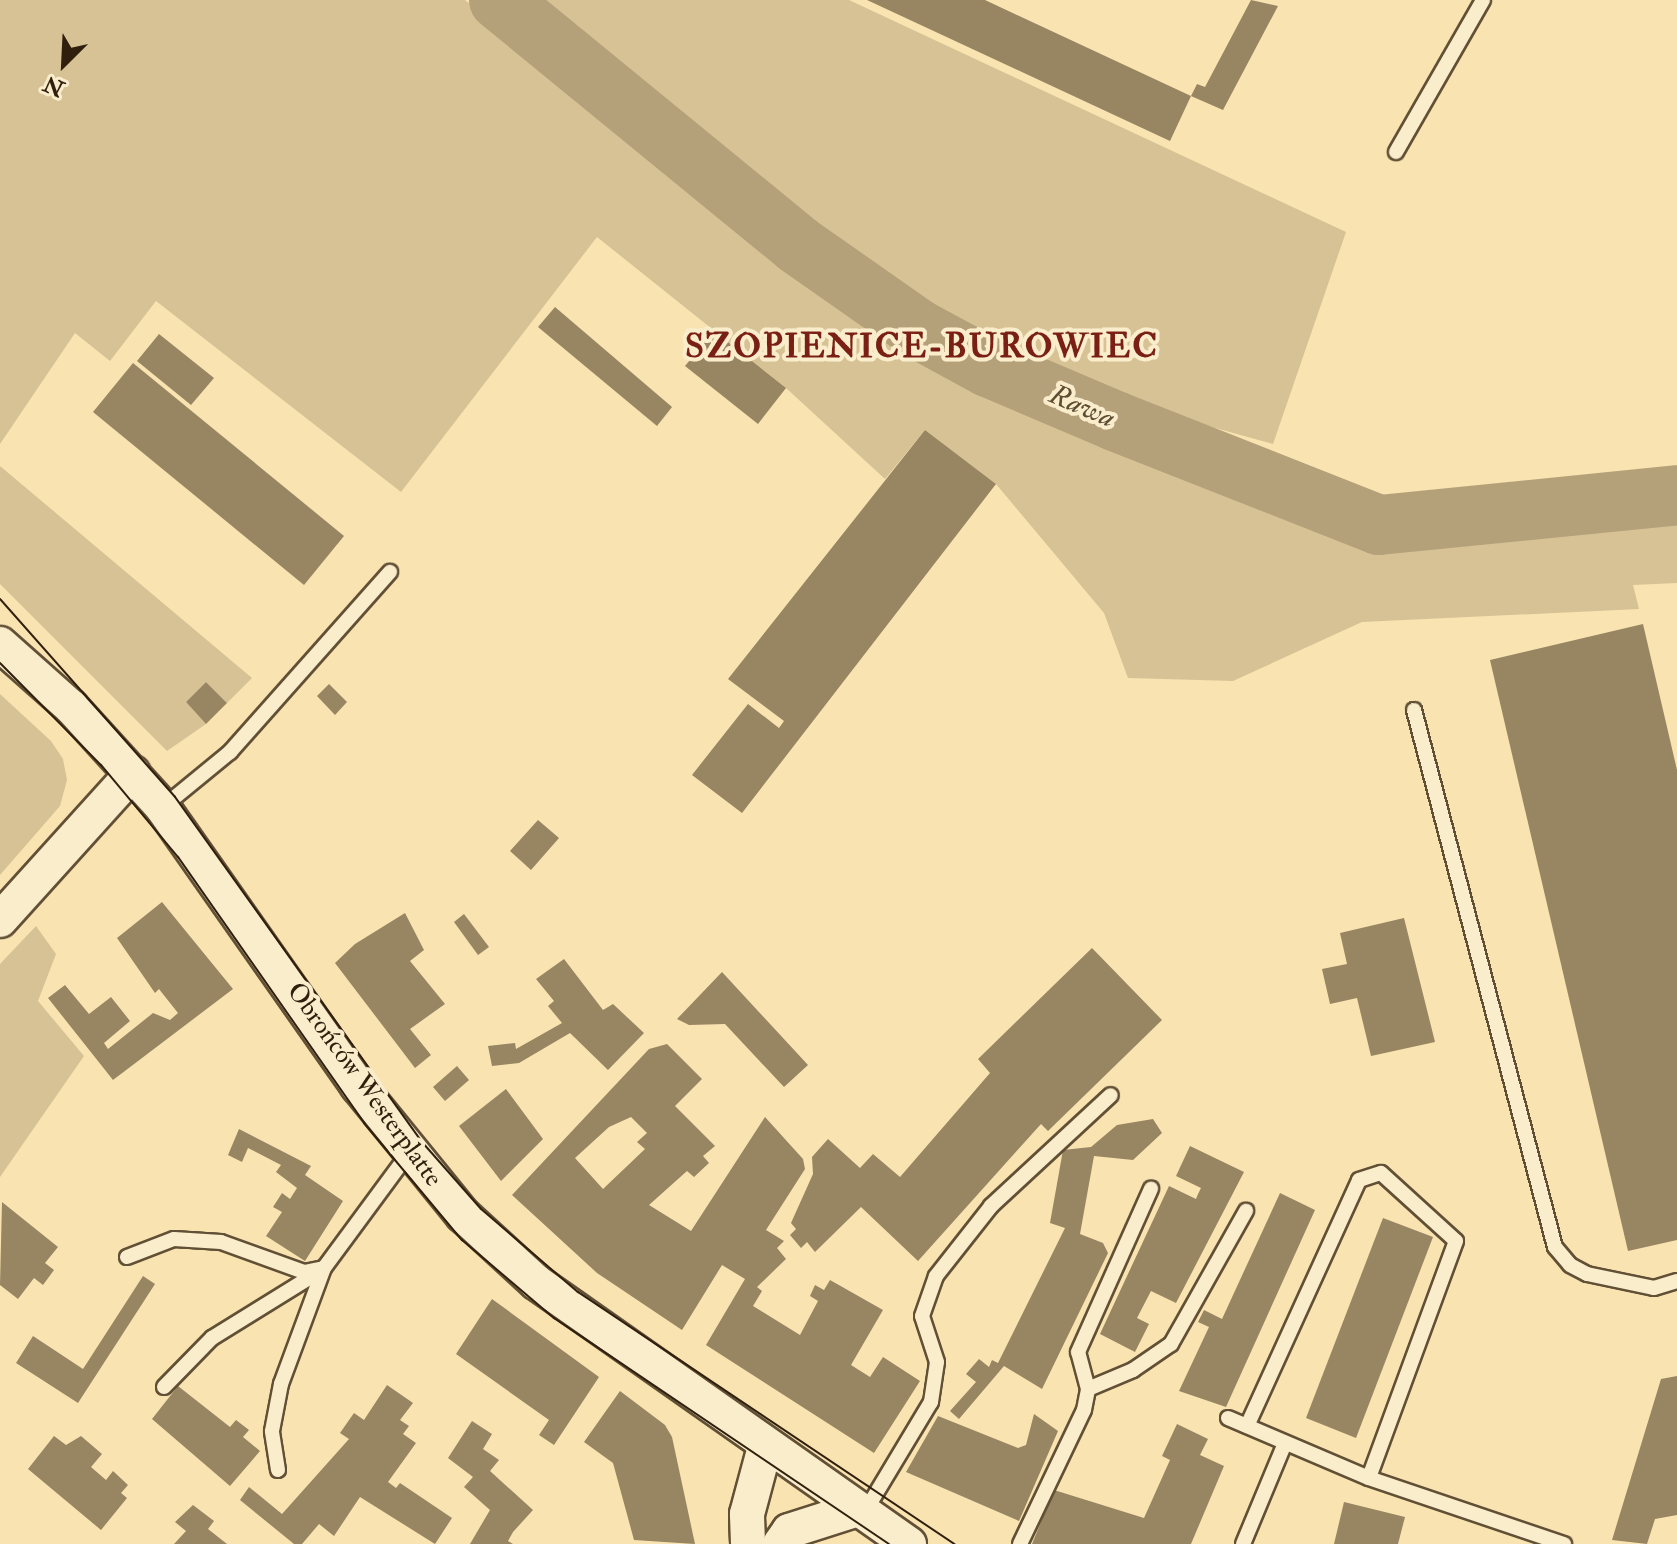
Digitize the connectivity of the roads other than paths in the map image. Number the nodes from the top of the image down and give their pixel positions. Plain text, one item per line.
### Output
1 (1483, 0) edge
2 (1396, 152) dead end
3 (390, 572) dead end
4 (0, 644) edge
5 (1414, 710) dead end
6 (133, 773) junction
7 (162, 807) junction
8 (0, 920) edge
9 (1111, 1095) dead end
10 (408, 1154) junction
11 (1151, 1189) dead end
12 (1246, 1211) dead end
13 (127, 1257) dead end
14 (324, 1268) junction
15 (1677, 1281) edge
16 (164, 1387) dead end
17 (1088, 1389) junction
18 (1228, 1418) dead end
19 (1247, 1426) junction
20 (1285, 1443) junction
21 (765, 1447) junction
22 (278, 1470) dead end
23 (1369, 1478) junction
24 (859, 1513) junction
25 (748, 1544) edge
26 (780, 1544) edge
27 (909, 1544) edge
28 (1020, 1544) edge
29 (1243, 1544) edge
30 (1564, 1544) edge

1 - 2 lane
3 - 7 lane
4 - 6 street, Obrońców Westerplatte
5 - 15 lane
6 - 7 street, Obrońców Westerplatte
6 - 8 street
7 - 10 street, Obrońców Westerplatte
9 - 24 lane
10 - 14 lane
10 - 21 street, Obrońców Westerplatte
11 - 17 lane
12 - 17 lane
13 - 14 lane
14 - 16 lane
14 - 22 lane
17 - 28 lane
18 - 19 lane
19 - 20 lane
19 - 23 lane
20 - 23 lane
20 - 29 lane
21 - 24 street, Obrońców Westerplatte
21 - 25 street
23 - 30 lane
24 - 26 street
24 - 27 street, Obrońców Westerplatte

